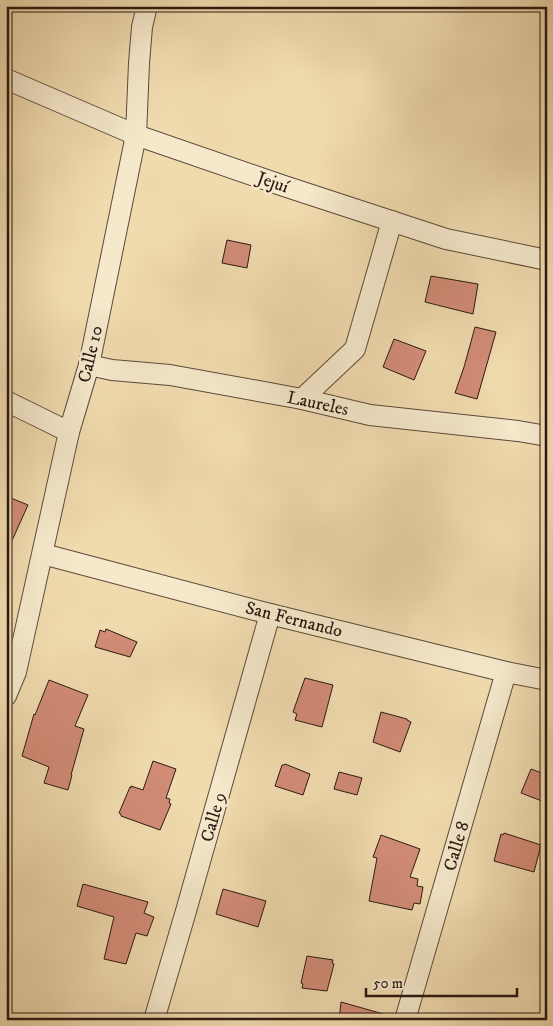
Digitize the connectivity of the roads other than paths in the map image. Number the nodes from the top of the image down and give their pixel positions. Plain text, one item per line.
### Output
1 (147, 6) edge
2 (6, 79) edge
3 (136, 135) junction
4 (392, 221) junction
5 (547, 260) edge
6 (89, 365) junction
7 (302, 399) junction
8 (6, 401) edge
9 (69, 432) junction
10 (547, 436) edge
11 (43, 554) junction
12 (270, 614) junction
13 (506, 672) junction
14 (547, 680) edge
15 (6, 696) edge
16 (154, 1020) edge
17 (405, 1020) edge

1 - 3 street, Calle 10
2 - 3 street, Jejuí
3 - 4 street, Jejuí
3 - 6 street, Calle 10
4 - 5 street, Jejuí
4 - 7 street
6 - 7 street, Laureles
6 - 9 street, Calle 10
7 - 10 street, Laureles
8 - 9 street
9 - 11 street, Calle 10
11 - 12 street, San Fernando
11 - 15 street, Calle 10
12 - 13 street, San Fernando
12 - 16 street, Calle 9
13 - 14 street, San Fernando
13 - 17 street, Calle 8

